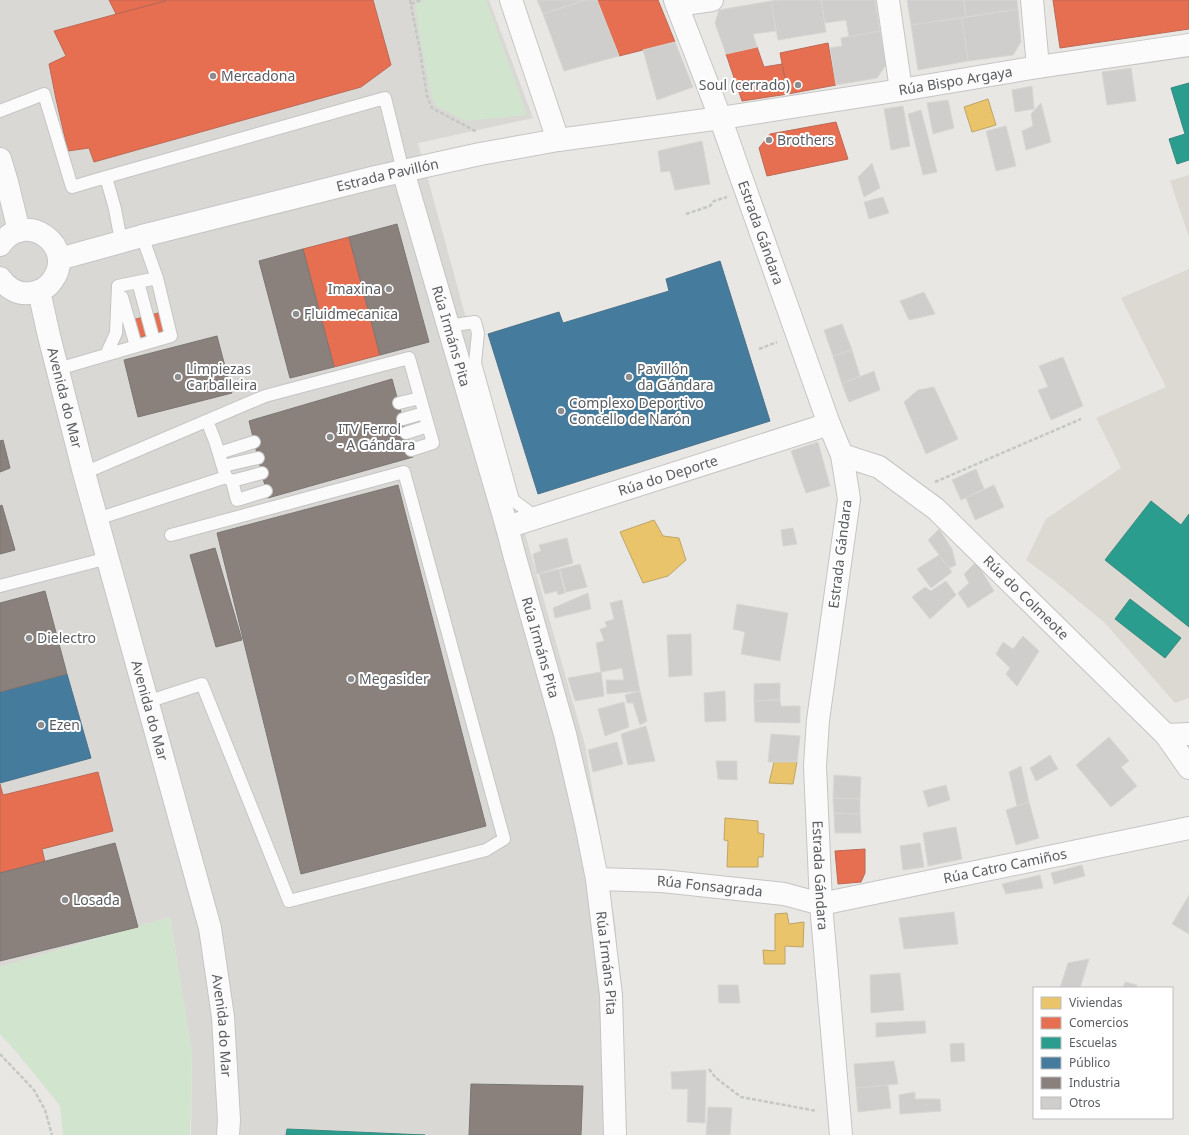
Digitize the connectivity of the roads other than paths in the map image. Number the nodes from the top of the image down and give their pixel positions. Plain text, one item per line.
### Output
1 (511, 0) edge
2 (712, 0) edge
3 (888, 0) edge
4 (1032, 0) edge
5 (676, 3) edge
6 (1189, 45) edge
7 (1038, 67) junction
8 (901, 90) junction
9 (0, 111) edge
10 (721, 118) junction
11 (558, 140) junction
12 (0, 159) edge
13 (403, 171) junction
14 (106, 176) junction
15 (19, 231) junction
16 (142, 236) junction
17 (121, 241) junction
18 (0, 245) edge
19 (59, 258) junction
20 (0, 278) edge
21 (157, 278) junction
22 (138, 282) junction
23 (118, 286) junction
24 (39, 292) junction
25 (448, 326) junction
26 (154, 341) junction
27 (136, 346) junction
28 (106, 355) junction
29 (58, 368) junction
30 (420, 398) junction
31 (399, 403) dead end
32 (424, 413) junction
33 (403, 419) dead end
34 (207, 421) junction
35 (829, 424) junction
36 (428, 426) junction
37 (406, 432) dead end
38 (254, 442) dead end
39 (411, 450) dead end
40 (219, 453) junction
41 (842, 455) junction
42 (258, 458) dead end
43 (84, 473) junction
44 (262, 473) dead end
45 (227, 475) junction
46 (266, 492) dead end
47 (537, 518) junction
48 (97, 519) junction
49 (507, 528) junction
50 (171, 535) dead end
51 (108, 558) junction
52 (0, 586) edge
53 (147, 702) junction
54 (1189, 734) edge
55 (1166, 735) junction
56 (1189, 768) edge
57 (1189, 828) edge
58 (597, 878) junction
59 (821, 904) junction
60 (840, 1125) edge
61 (228, 1135) edge
62 (615, 1135) edge

1 - 11 street
2 - 5 street
3 - 8 street
4 - 7 street
5 - 10 street, Estrada Gándara
6 - 7 street, Rúa Bispo Argaya
7 - 8 street, Rúa Bispo Argaya
8 - 10 street, Rúa Bispo Argaya
9 - 14 lane
10 - 11 street, Estrada Pavillón
10 - 35 street, Estrada Gándara
11 - 13 street, Estrada Pavillón
12 - 15 street
13 - 14 lane
13 - 16 street, Estrada Pavillón
13 - 25 street, Rúa Irmáns Pita
14 - 17 lane
15 - 18 street
15 - 19 street
16 - 17 street, Estrada Pavillón
16 - 21 lane
17 - 19 street, Estrada Pavillón
19 - 24 street
20 - 24 street
21 - 22 lane
21 - 26 lane
22 - 23 lane
22 - 26 lane
23 - 27 lane
23 - 28 lane
24 - 29 street, Avenida do Mar
25 - 47 lane
25 - 49 street, Rúa Irmáns Pita
26 - 27 lane
27 - 28 lane
28 - 29 lane
29 - 43 street, Avenida do Mar
30 - 31 lane
30 - 32 lane
30 - 34 lane
32 - 33 lane
32 - 36 lane
34 - 40 lane
34 - 43 lane
35 - 41 street, Estrada Gándara
35 - 47 street, Rúa do Deporte
36 - 37 lane
36 - 39 lane
38 - 40 lane
40 - 45 lane
41 - 55 street, Rúa do Colmeote
41 - 59 street, Estrada Gándara
42 - 45 lane
43 - 48 street, Avenida do Mar
44 - 45 lane
45 - 46 lane
45 - 48 lane
47 - 49 street, Rúa do Deporte
48 - 51 street, Avenida do Mar
49 - 58 street, Rúa Irmáns Pita
50 - 53 lane
51 - 52 lane
51 - 53 street, Avenida do Mar
53 - 61 street, Avenida do Mar
54 - 55 street
55 - 56 street, Rúa do Colmeote
57 - 59 street, Rúa Catro Camiños
58 - 59 street, Rúa Fonsagrada
58 - 62 street, Rúa Irmáns Pita
59 - 60 street, Estrada Gándara

